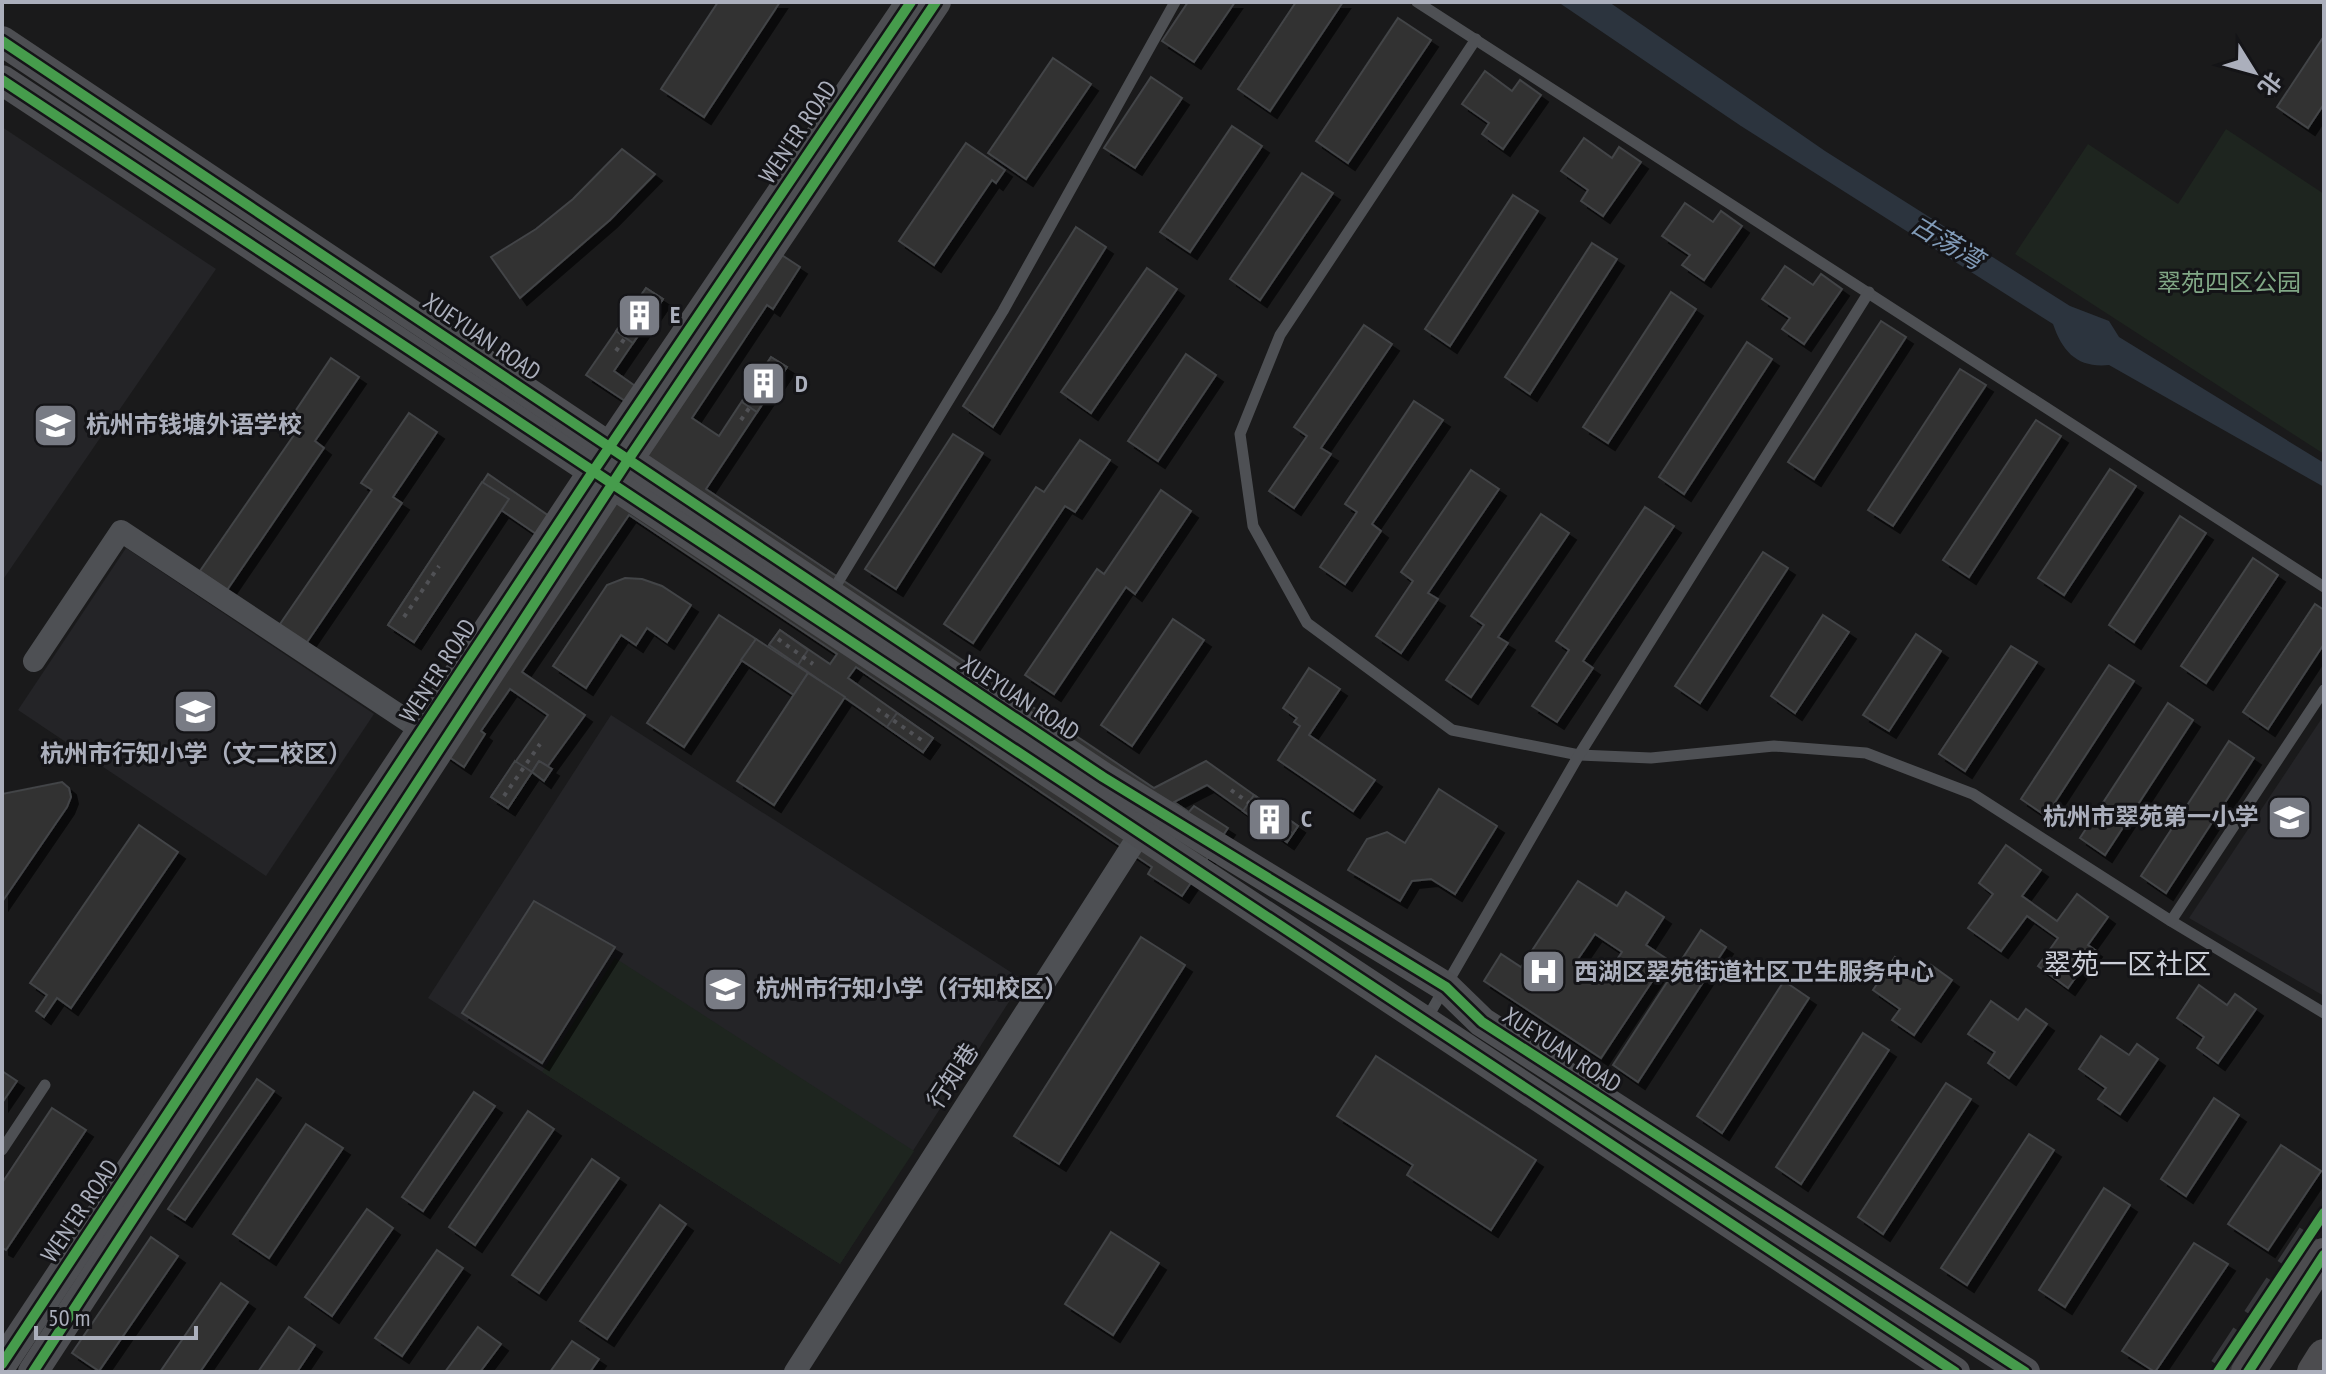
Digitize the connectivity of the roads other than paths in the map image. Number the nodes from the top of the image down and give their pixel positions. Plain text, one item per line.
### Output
1 (911, 2) edge
2 (936, 2) edge
3 (1175, 2) edge
4 (1417, 2) edge
5 (1476, 39) junction
6 (2, 41) edge
7 (2, 80) edge
8 (1869, 292) junction
9 (612, 464) junction
10 (2324, 587) edge
11 (830, 596) junction
12 (34, 661) dead end
13 (2324, 690) edge
14 (423, 731) junction
15 (1579, 755) junction
16 (1148, 821) junction
17 (2171, 921) junction
18 (1446, 987) junction
19 (2324, 1013) edge
20 (1425, 1020) junction
21 (45, 1085) dead end
22 (2, 1150) edge
23 (2324, 1255) edge
24 (2324, 1356) edge
25 (2, 1364) edge
26 (33, 1372) edge
27 (795, 1372) edge
28 (1955, 1372) edge
29 (2025, 1372) edge
30 (2248, 1372) edge
31 (2314, 1372) edge

1 - 9 main road, WEN'ER ROAD
2 - 9 main road, WEN'ER ROAD
3 - 11 lane
4 - 5 lane
5 - 8 lane
5 - 15 lane
6 - 9 main road, XUEYUAN ROAD
7 - 9 main road, XUEYUAN ROAD
8 - 10 lane
8 - 15 lane
9 - 11 main road, XUEYUAN ROAD
9 - 14 main road, WEN'ER ROAD
9 - 16 main road, XUEYUAN ROAD
9 - 26 main road, WEN'ER ROAD
11 - 16 main road, XUEYUAN ROAD
12 - 14 street
13 - 17 lane
14 - 25 main road, WEN'ER ROAD
15 - 17 lane
15 - 18 lane
16 - 18 main road, XUEYUAN ROAD
16 - 20 main road, XUEYUAN ROAD
16 - 27 street, 行知巷
17 - 19 lane
18 - 20 lane
18 - 29 main road, XUEYUAN ROAD
20 - 28 main road, XUEYUAN ROAD
21 - 22 lane
23 - 30 main road
24 - 31 main road

